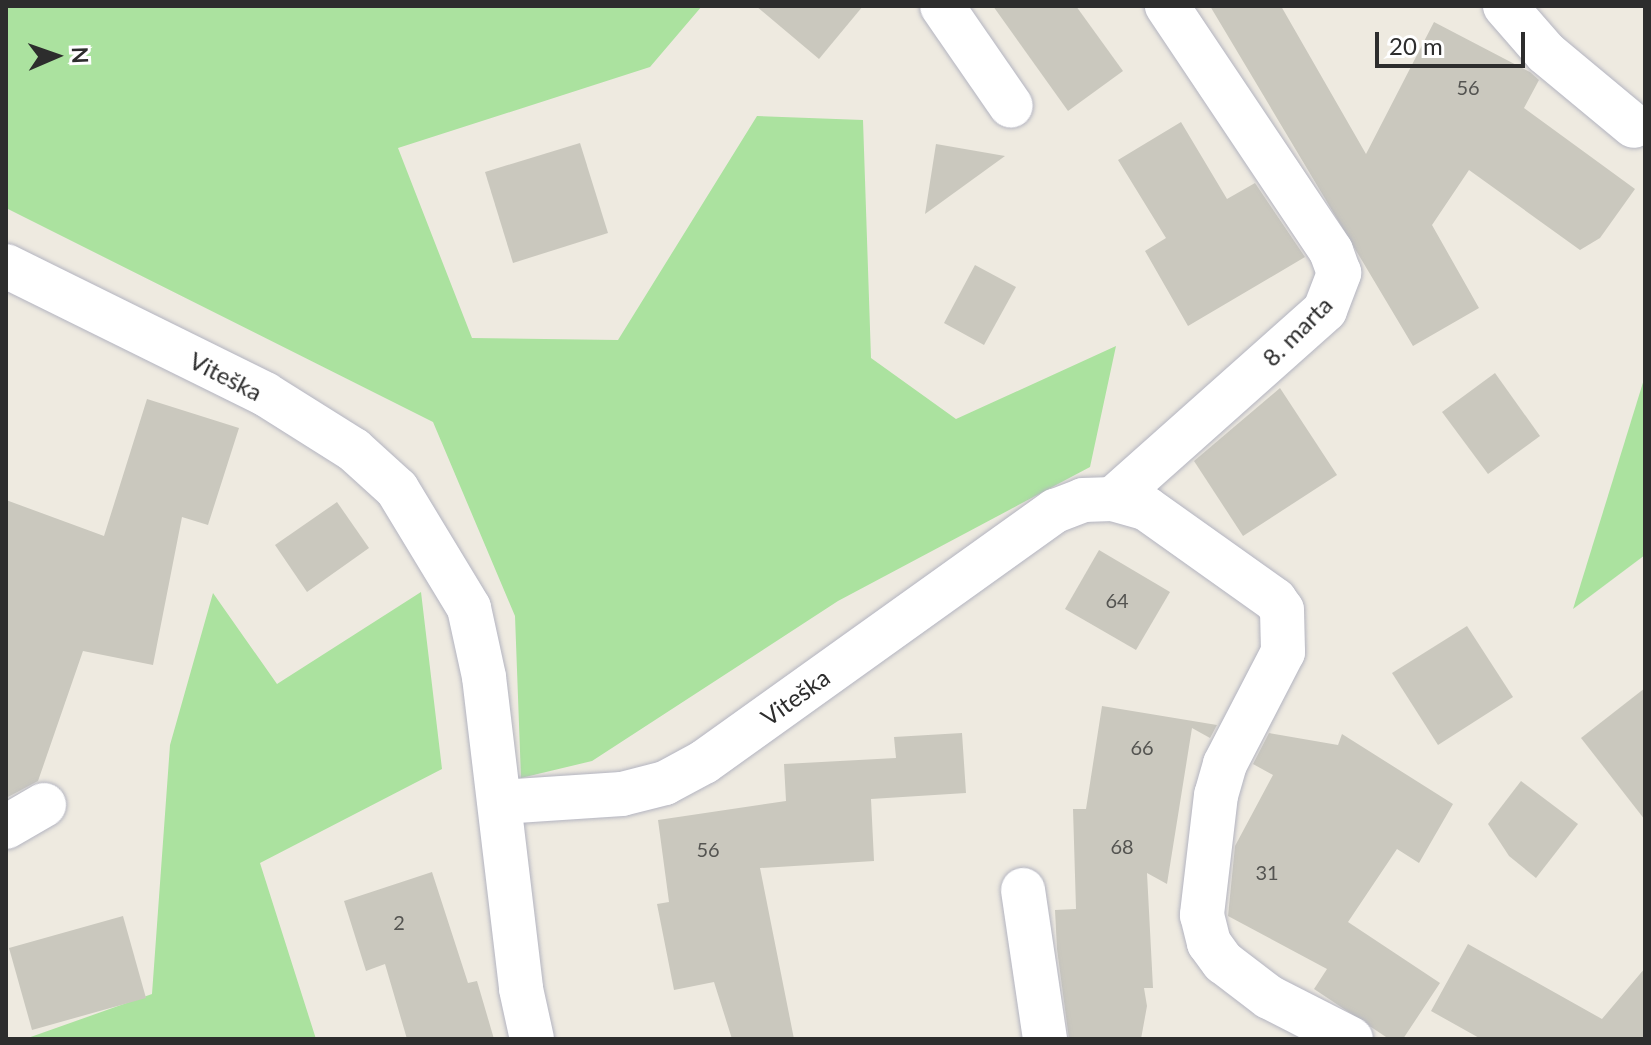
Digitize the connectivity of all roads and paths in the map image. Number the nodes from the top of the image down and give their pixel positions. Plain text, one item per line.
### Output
1 (942, 6) edge
2 (1167, 6) edge
3 (1505, 6) edge
4 (1011, 106) dead end
5 (1634, 126) dead end
6 (6, 266) edge
7 (1113, 499) junction
8 (501, 802) junction
9 (44, 805) dead end
10 (6, 827) edge
11 (1023, 890) dead end
12 (532, 1039) edge
13 (1045, 1039) edge
14 (1351, 1039) edge

1 - 4 street
2 - 7 street, 8. marta
3 - 5 street
6 - 8 street, Viteška
7 - 8 street, Viteška
7 - 14 street, Viteška
8 - 12 street
9 - 10 street
11 - 13 street

